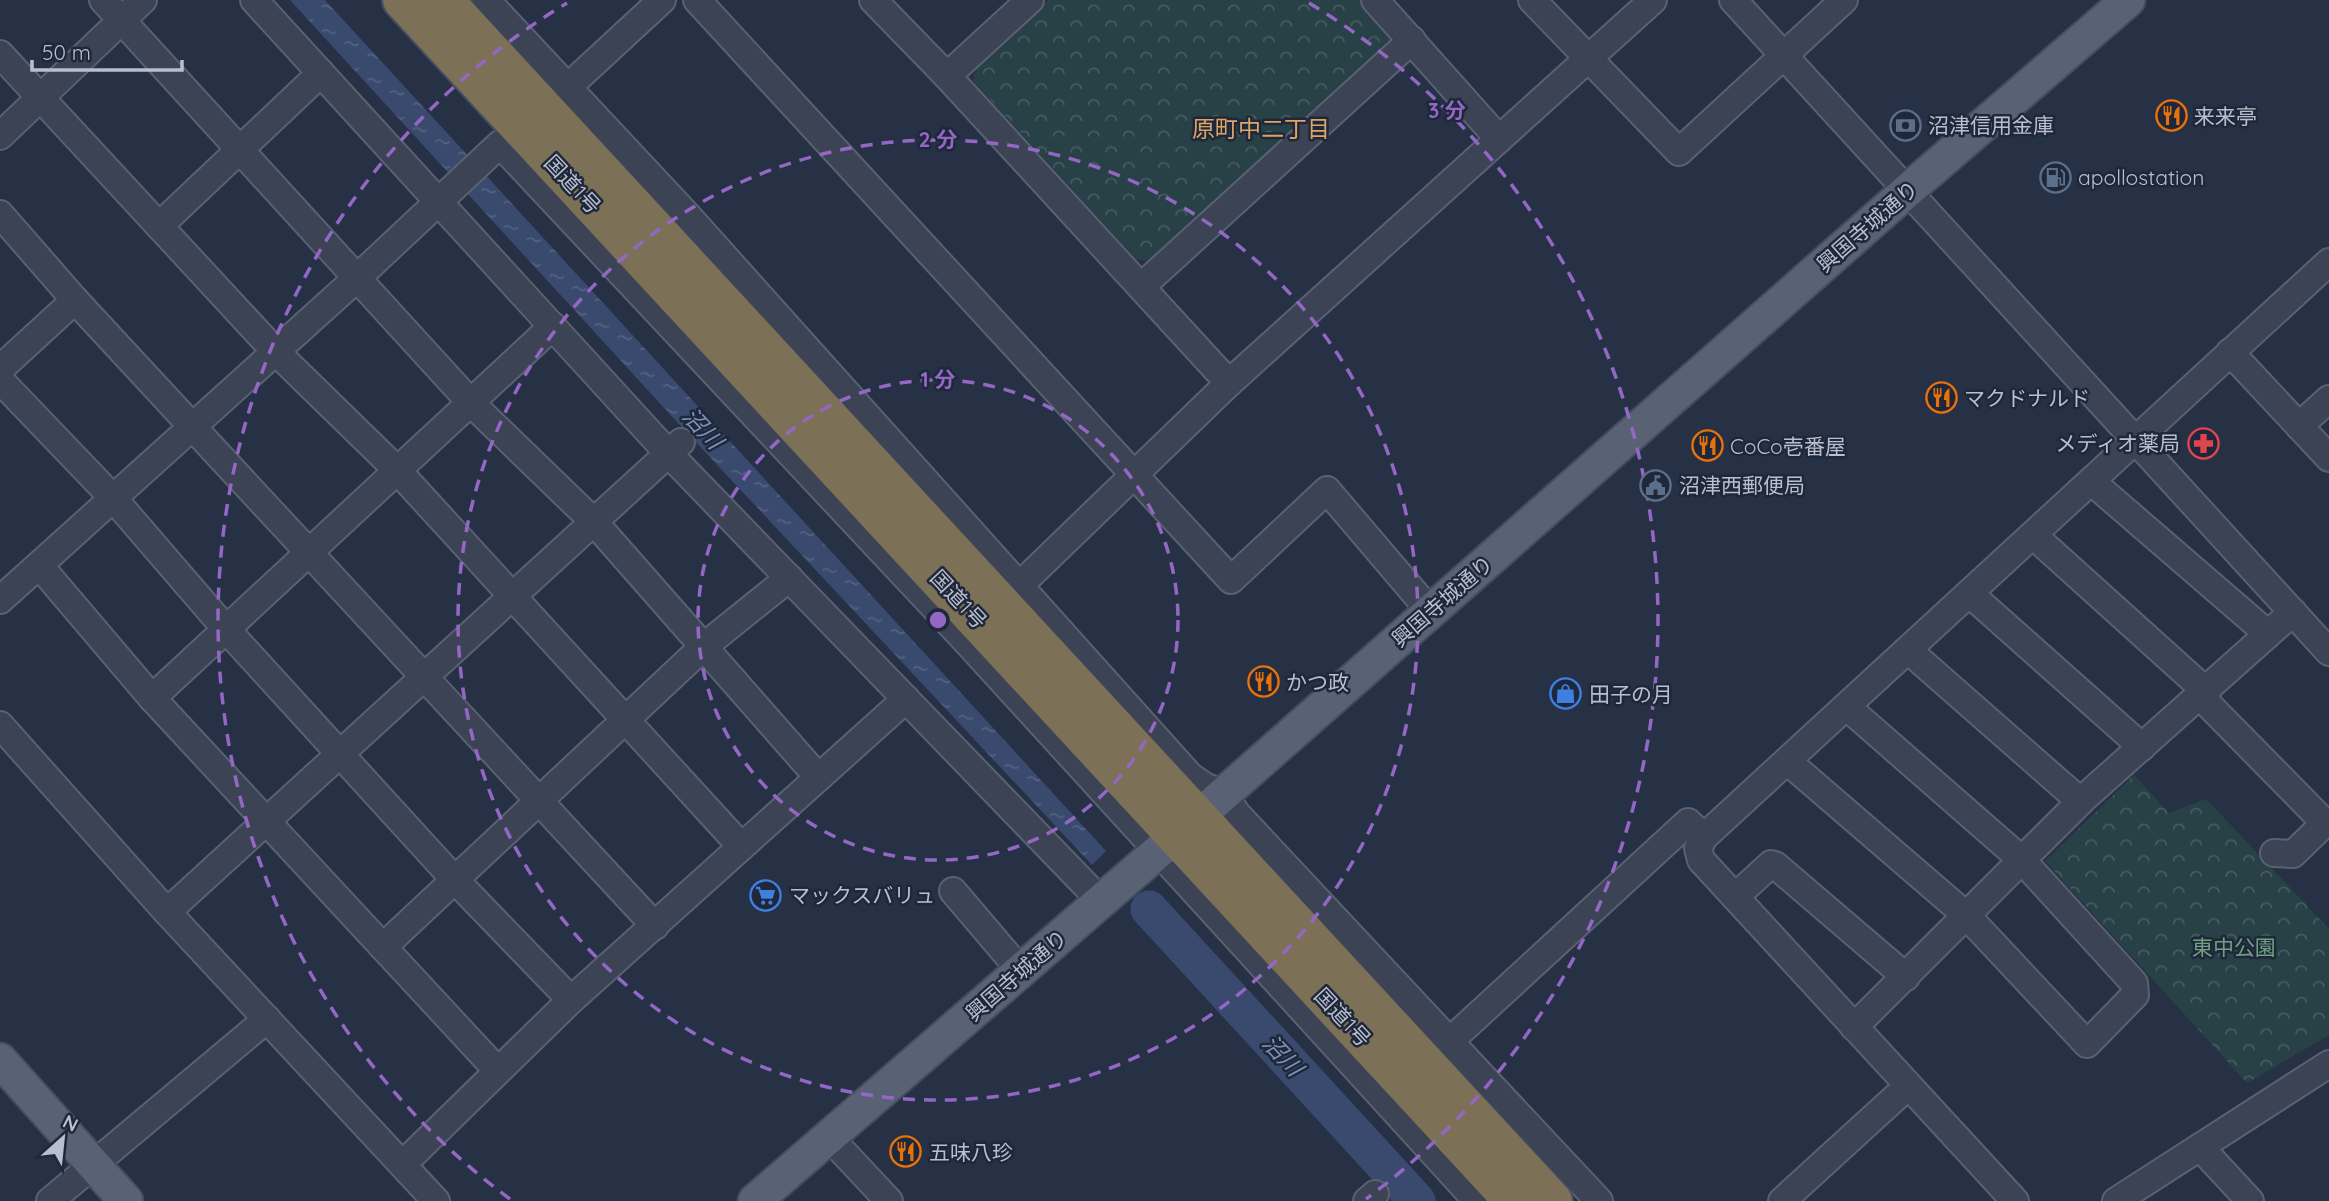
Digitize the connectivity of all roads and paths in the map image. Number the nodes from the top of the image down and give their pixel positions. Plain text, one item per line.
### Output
1 (103, 0) edge
2 (143, 0) edge
3 (254, 0) edge
4 (402, 0) edge
5 (444, 0) edge
6 (485, 0) edge
7 (662, 0) edge
8 (697, 0) edge
9 (873, 0) edge
10 (1030, 0) edge
11 (1375, 0) edge
12 (1532, 0) edge
13 (1653, 0) edge
14 (1733, 0) edge
15 (1844, 0) edge
16 (2128, 0) edge
17 (122, 20) junction
18 (1412, 40) junction
19 (0, 54) edge
20 (1785, 56) junction
21 (1588, 61) junction
22 (321, 73) junction
23 (947, 76) junction
24 (569, 86) junction
25 (41, 99) junction
26 (0, 136) edge
27 (1499, 139) junction
28 (240, 150) junction
29 (1907, 191) junction
30 (442, 196) junction
31 (0, 214) edge
32 (159, 226) junction
33 (2329, 262) edge
34 (357, 278) junction
35 (1142, 286) junction
36 (75, 300) junction
37 (553, 326) junction
38 (274, 350) junction
39 (2230, 352) junction
40 (0, 369) edge
41 (0, 380) edge
42 (1229, 383) junction
43 (2329, 399) edge
44 (472, 404) junction
45 (192, 425) junction
46 (2300, 426) junction
47 (2136, 440) junction
48 (675, 448) junction
49 (2329, 458) edge
50 (396, 469) junction
51 (1133, 475) junction
52 (2092, 482) junction
53 (113, 498) junction
54 (594, 522) junction
55 (2034, 536) junction
56 (311, 551) junction
57 (39, 565) junction
58 (789, 578) junction
59 (1021, 584) junction
60 (1970, 594) junction
61 (513, 596) junction
62 (0, 600) edge
63 (1430, 611) junction
64 (2292, 612) junction
65 (225, 628) junction
66 (2268, 634) junction
67 (702, 648) junction
68 (1908, 650) junction
69 (2329, 652) edge
70 (424, 674) junction
71 (2204, 694) junction
72 (152, 698) junction
73 (906, 699) junction
74 (1847, 707) junction
75 (626, 722) junction
76 (0, 725) edge
77 (2143, 747) junction
78 (341, 752) junction
79 (1787, 761) junction
80 (818, 777) junction
81 (538, 798) junction
82 (2080, 801) junction
83 (267, 818) junction
84 (1189, 824) junction
85 (1704, 837) junction
86 (740, 845) junction
87 (2274, 853) dead end
88 (2022, 860) junction
89 (455, 880) junction
90 (953, 891) dead end
91 (1735, 897) junction
92 (1101, 901) junction
93 (167, 912) junction
94 (1967, 916) junction
95 (655, 926) junction
96 (383, 947) junction
97 (1021, 971) junction
98 (1906, 976) junction
99 (571, 1000) junction
100 (267, 1019) junction
101 (1854, 1027) junction
102 (1451, 1040) junction
103 (0, 1060) edge
104 (2329, 1064) edge
105 (497, 1070) junction
106 (1908, 1086) junction
107 (829, 1137) junction
108 (2200, 1147) junction
109 (94, 1164) junction
110 (403, 1164) junction
111 (50, 1201) edge
112 (126, 1201) edge
113 (436, 1201) edge
114 (755, 1201) edge
115 (889, 1201) edge
116 (1477, 1201) edge
117 (1513, 1201) edge
118 (1553, 1201) edge
119 (1599, 1201) edge
120 (1782, 1201) edge
121 (2015, 1201) edge
122 (2116, 1201) edge
123 (2250, 1201) edge

1 - 17 street
2 - 17 street
3 - 22 street
4 - 84 highway, 国道1号
5 - 84 highway, 国道1号
6 - 24 street
7 - 24 street
8 - 51 street
9 - 23 street
10 - 23 street
11 - 18 street
12 - 21 street
13 - 21 street
14 - 20 street
15 - 20 street
16 - 29 main road, 興国寺城通り
17 - 25 street
17 - 28 street
18 - 27 street
18 - 35 street
19 - 25 street
20 - 21 street
20 - 29 street
21 - 27 street
22 - 28 street
22 - 30 street
23 - 35 street
24 - 59 street
25 - 26 street
25 - 32 street
27 - 42 street
28 - 32 street
28 - 34 street
29 - 47 street
29 - 63 main road, 興国寺城通り
30 - 34 street
30 - 37 street
30 - 84 street
31 - 36 street
32 - 38 street
33 - 39 street
34 - 38 street
34 - 44 street
35 - 42 street
36 - 40 street
36 - 45 street
37 - 44 street
37 - 48 street
38 - 45 street
38 - 50 street
39 - 46 street
39 - 47 street
41 - 53 street
42 - 51 street
43 - 46 street
44 - 50 street
44 - 54 street
45 - 53 street
45 - 56 street
46 - 49 street
47 - 52 street
47 - 64 street
48 - 54 street
48 - 58 street
50 - 56 street
50 - 61 street
51 - 59 street
51 - 63 street
52 - 55 street
52 - 66 street
53 - 57 street
53 - 65 street
54 - 61 street
54 - 67 street
55 - 60 street
55 - 71 street
56 - 65 street
56 - 70 street
57 - 62 street
57 - 72 street
58 - 67 street
58 - 73 street
59 - 84 street
60 - 68 street
60 - 77 street
61 - 70 street
61 - 75 street
63 - 84 main road, 興国寺城通り
64 - 66 street
64 - 69 street
65 - 72 street
65 - 78 street
66 - 71 street
67 - 75 street
67 - 80 street
68 - 74 street
68 - 82 street
70 - 78 street
70 - 81 street
71 - 77 street
71 - 87 street
72 - 83 street
73 - 80 street
73 - 92 street
74 - 79 street
74 - 88 street
75 - 81 street
75 - 86 street
76 - 93 street
77 - 82 street
78 - 83 street
78 - 89 street
79 - 85 street
79 - 94 street
80 - 86 street
81 - 89 street
81 - 95 street
82 - 88 street
83 - 93 street
83 - 96 street
84 - 92 main road, 興国寺城通り
84 - 102 street
84 - 116 street
84 - 117 highway, 国道1号
84 - 118 highway, 国道1号
85 - 91 street
85 - 102 street
86 - 95 street
88 - 94 street
88 - 94 street
89 - 96 street
89 - 99 street
90 - 97 street
91 - 98 street
91 - 101 street
92 - 97 main road, 興国寺城通り
93 - 100 street
94 - 98 street
95 - 99 street
96 - 105 street
97 - 107 main road, 興国寺城通り
98 - 101 street
99 - 105 street
100 - 109 street
100 - 110 street
101 - 106 street
102 - 119 street
103 - 109 main road
104 - 108 street
105 - 110 street
106 - 120 street
106 - 121 street
107 - 114 main road, 興国寺城通り
107 - 115 street
108 - 122 street
108 - 123 street
109 - 111 street
109 - 112 main road
110 - 113 street

